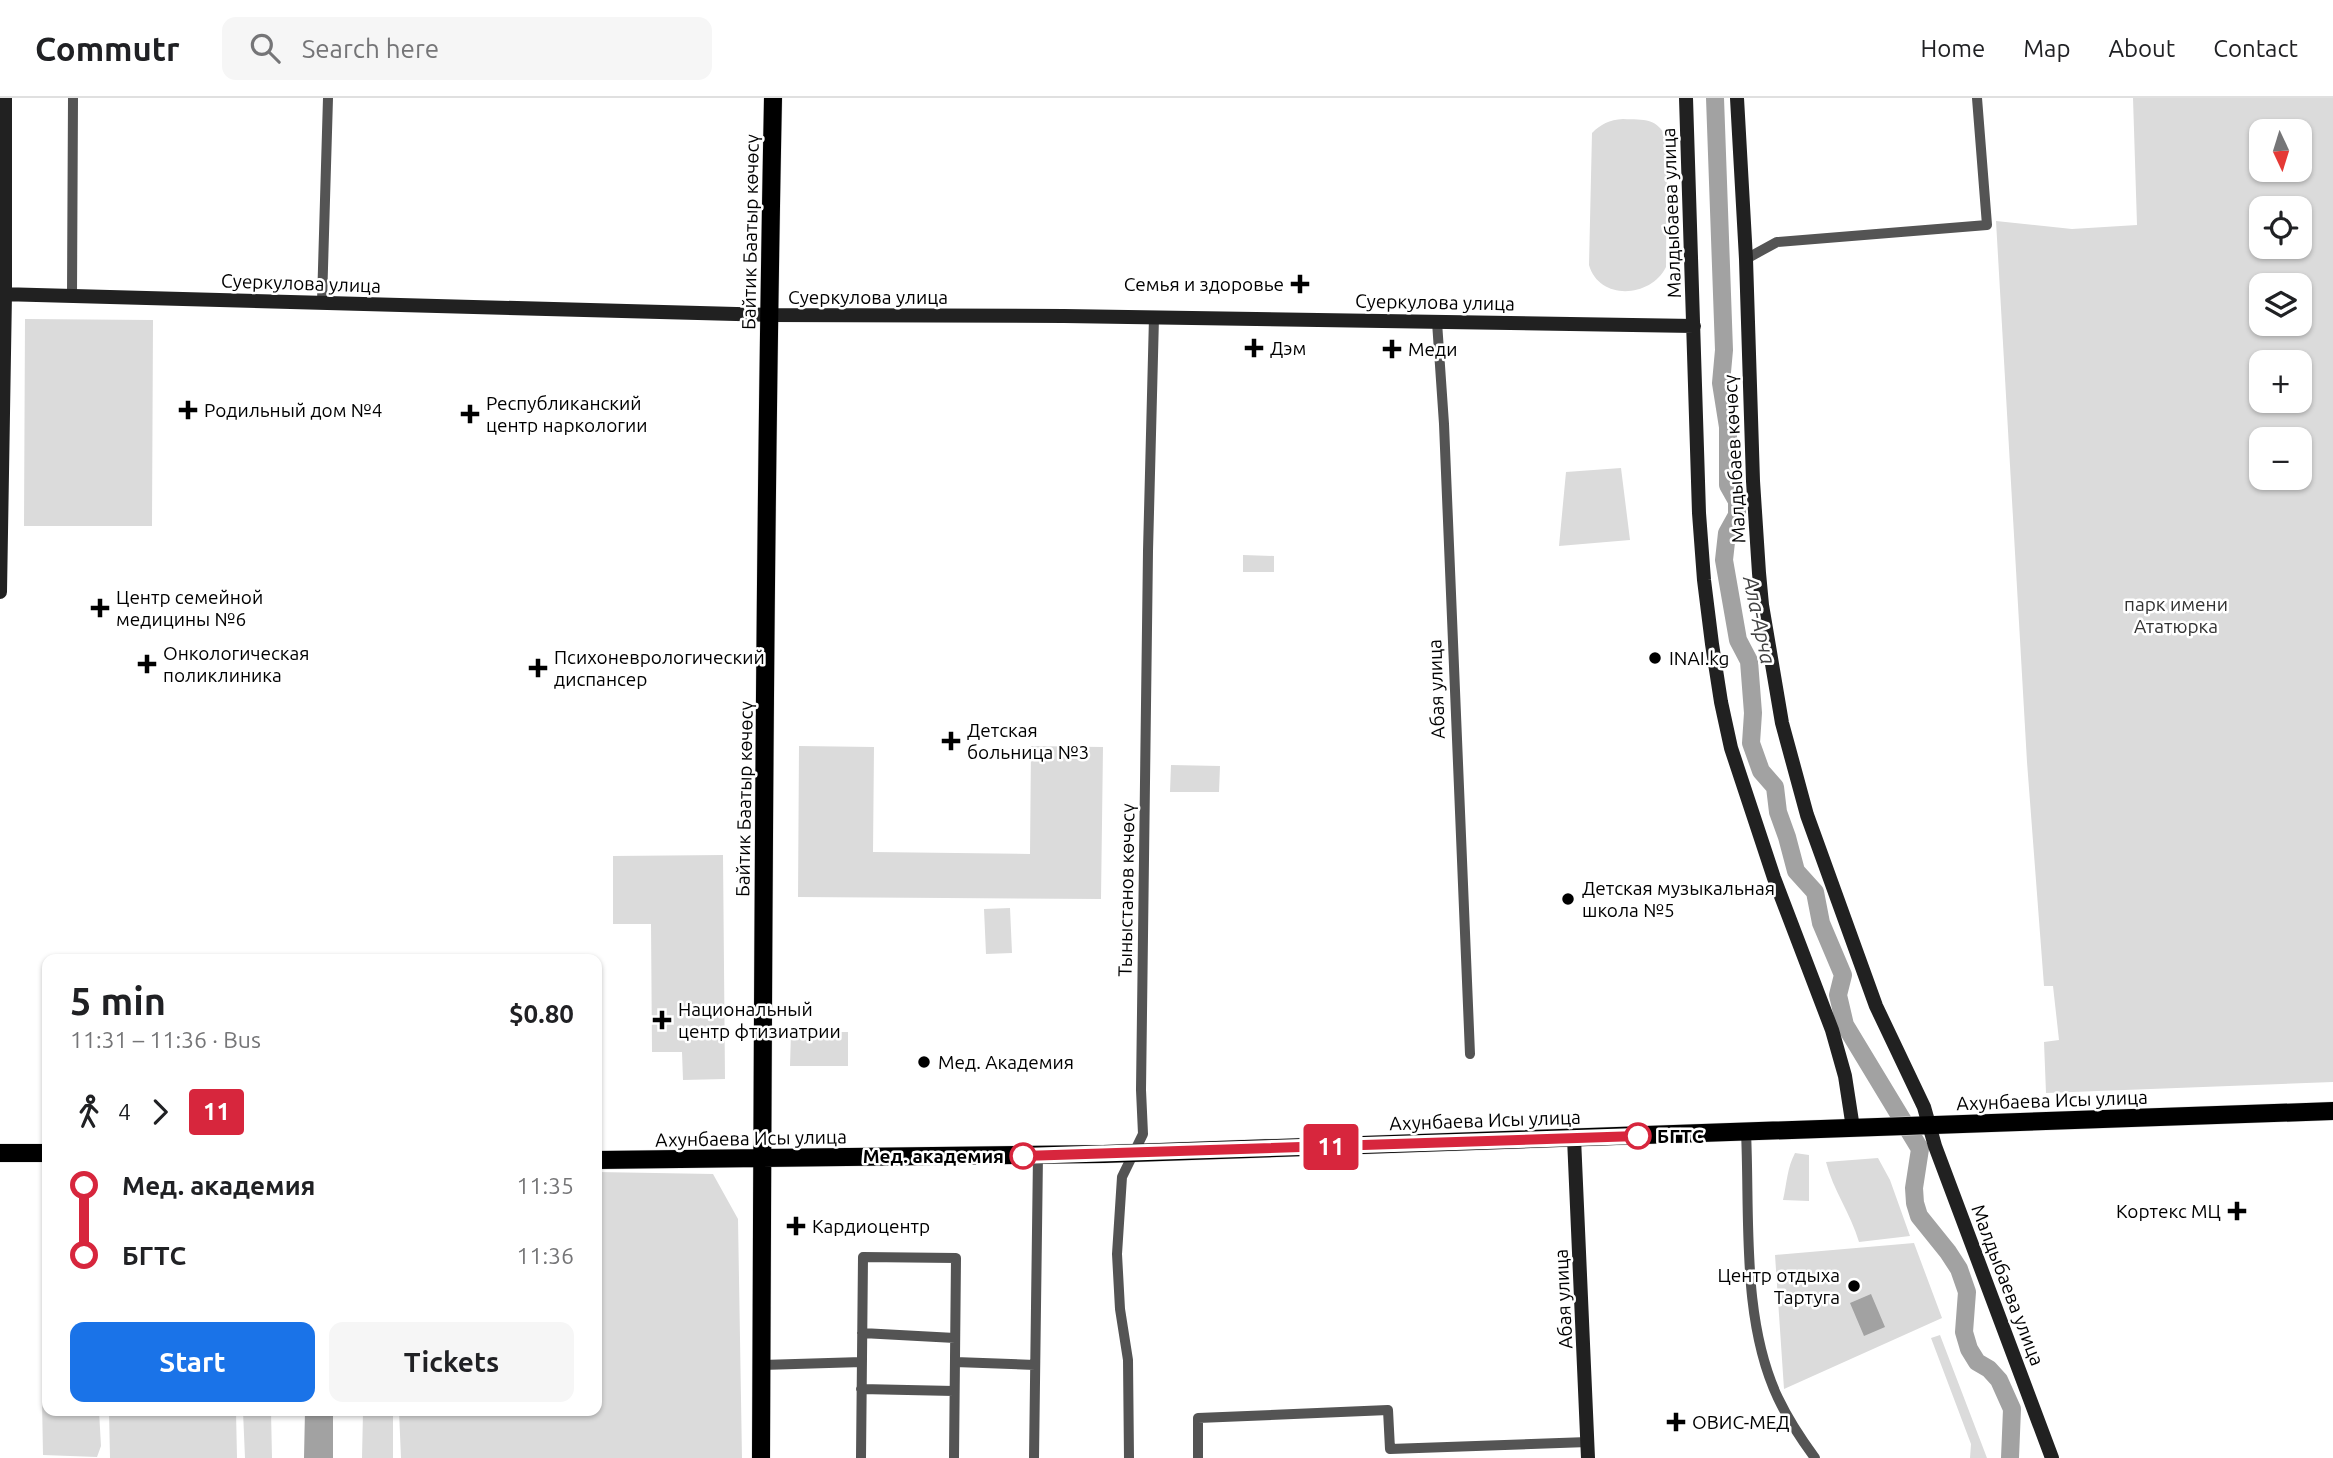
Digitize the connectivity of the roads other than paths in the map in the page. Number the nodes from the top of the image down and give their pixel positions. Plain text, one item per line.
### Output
1 (5, 98) edge
2 (73, 98) edge
3 (328, 98) edge
4 (773, 98) edge
5 (1686, 98) edge
6 (1737, 98) edge
7 (1977, 98) edge
8 (1746, 259) junction
9 (3, 293) edge
10 (72, 295) junction
11 (322, 302) junction
12 (769, 316) junction
13 (1154, 317) junction
14 (1437, 322) junction
15 (1694, 326) junction
16 (0, 592) edge
17 (1470, 1054) dead end
18 (2333, 1111) edge
19 (1923, 1125) junction
20 (1853, 1128) junction
21 (1746, 1132) junction
22 (1574, 1138) junction
23 (0, 1153) edge
24 (42, 1153) edge
25 (1135, 1153) junction
26 (1038, 1155) junction
27 (761, 1158) junction
28 (602, 1160) edge
29 (862, 1333) junction
30 (955, 1338) junction
31 (862, 1362) junction
32 (955, 1362) junction
33 (762, 1365) junction
34 (1035, 1365) junction
35 (861, 1389) junction
36 (954, 1391) junction
37 (1588, 1442) junction
38 (761, 1458) edge
39 (860, 1458) edge
40 (954, 1458) edge
41 (1034, 1458) edge
42 (1129, 1458) edge
43 (1198, 1458) edge
44 (1588, 1458) edge
45 (1815, 1458) edge
46 (2052, 1458) edge

1 - 9 street
2 - 10 street
3 - 11 street
4 - 12 main road, Байтик Баатыр көчөсү
5 - 15 street, Малдыбаева улица
6 - 8 street, Малдыбаев көчөсү
7 - 8 street
8 - 19 street, Малдыбаев көчөсү
9 - 10 street, Суеркулова улица
9 - 16 street
10 - 11 street, Суеркулова улица
11 - 12 street, Суеркулова улица
12 - 13 street, Суеркулова улица
12 - 27 main road, Байтик Баатыр көчөсү
13 - 14 street, Суеркулова улица
13 - 25 street, Тыныстанов көчөсү
14 - 15 street, Суеркулова улица
14 - 17 street, Абая улица
15 - 20 street, Малдыбаев көчөсү
18 - 19 main road, Ахунбаева Исы улица
19 - 20 main road, Ахунбаева Исы улица
19 - 46 street, Малдыбаева улица
20 - 21 main road, Ахунбаева Исы улица
21 - 22 main road, Ахунбаева Исы улица
21 - 45 street
22 - 25 main road, Ахунбаева Исы улица
22 - 37 street, Абая улица
23 - 24 main road
25 - 26 main road, Ахунбаева Исы улица
25 - 42 street, Тыныстанов көчөсү
26 - 27 main road, Ахунбаева Исы улица
26 - 34 street
27 - 28 main road, Ахунбаева Исы улица
27 - 33 main road, Байтик Баатыр көчөсү
29 - 30 street
29 - 30 street
29 - 31 street
30 - 32 street
31 - 33 street
31 - 35 street
32 - 34 street
32 - 36 street
33 - 38 main road, Байтик Баатыр көчөсү
34 - 41 street
35 - 36 street
35 - 39 street
36 - 40 street
37 - 43 street
37 - 44 street, Абая улица

